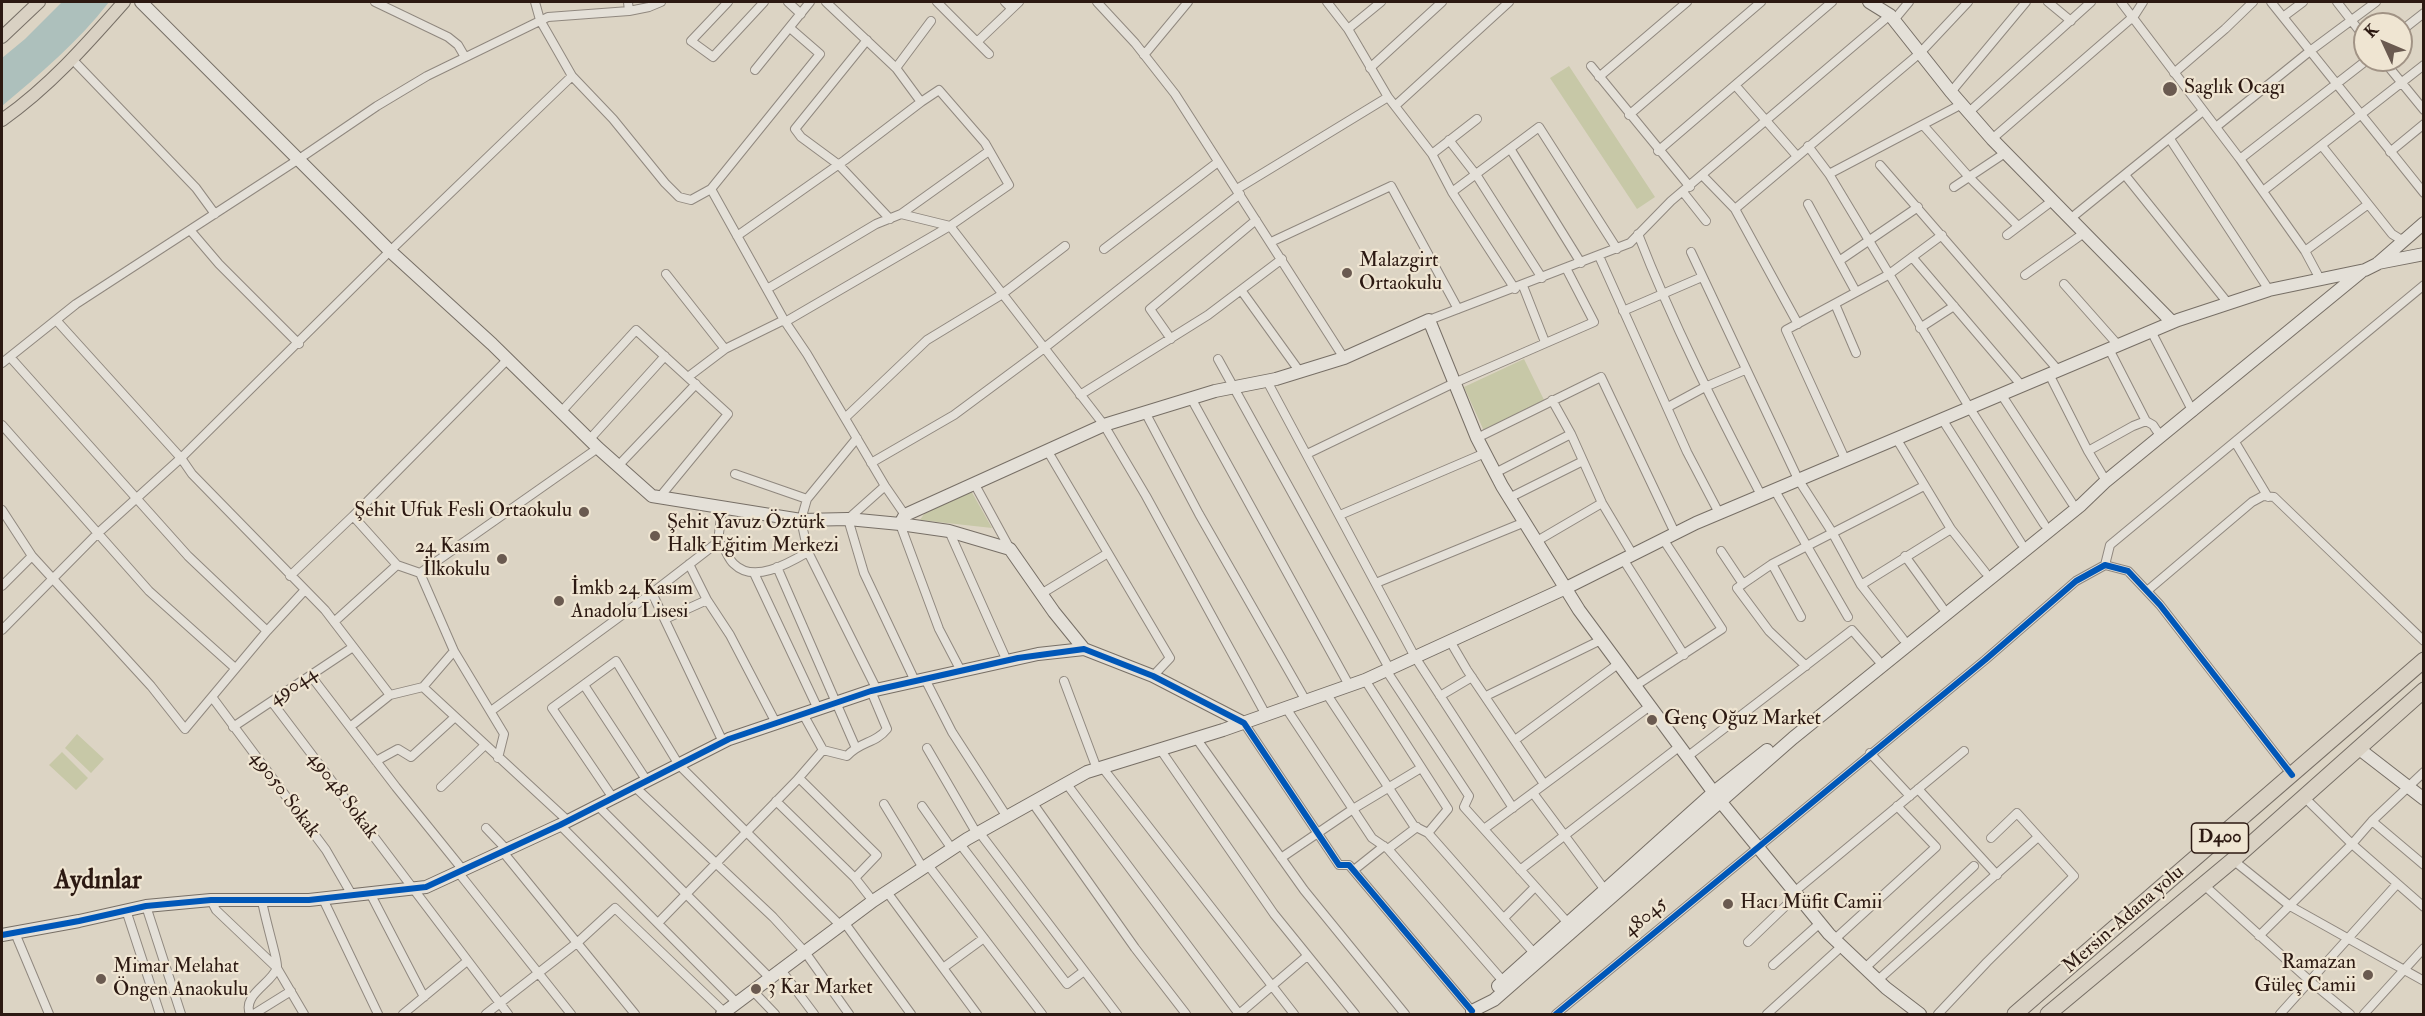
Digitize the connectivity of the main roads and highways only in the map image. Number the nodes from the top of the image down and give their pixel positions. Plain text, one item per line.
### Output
1 (39, 2) edge
2 (124, 2) edge
3 (1869, 2) edge
4 (145, 3) edge
5 (2, 38) edge
6 (2, 120) edge
7 (2424, 217) edge
8 (2424, 223) edge
9 (2403, 238) junction
10 (2424, 254) edge
11 (2377, 264) junction
12 (2365, 270) junction
13 (2172, 322) junction
14 (2106, 481) junction
15 (902, 520) junction
16 (1566, 588) junction
17 (1084, 649) junction
18 (2424, 660) edge
19 (2424, 690) edge
20 (1244, 723) junction
21 (2358, 748) junction
22 (1717, 796) junction
23 (2424, 799) edge
24 (2, 935) edge
25 (1470, 1013) edge
26 (724, 1014) edge
27 (1920, 1014) edge
28 (2015, 1014) edge
29 (2048, 1014) edge

1 - 5 main road
2 - 6 main road
3 - 13 main road
4 - 15 main road
7 - 9 main road
8 - 9 main road
9 - 11 main road
9 - 12 main road
10 - 11 main road
11 - 12 main road
12 - 13 main road
12 - 14 main road
13 - 16 main road
14 - 22 main road
14 - 22 main road
15 - 16 main road
15 - 17 main road
16 - 20 main road
16 - 22 main road
17 - 20 main road
17 - 24 main road
18 - 28 highway, Mersin-Adana yolu / D400
19 - 21 highway, Mersin-Adana yolu / D400
20 - 26 main road
21 - 23 main road
21 - 29 highway, Mersin-Adana yolu / D400
22 - 25 main road
22 - 25 main road
22 - 27 main road

